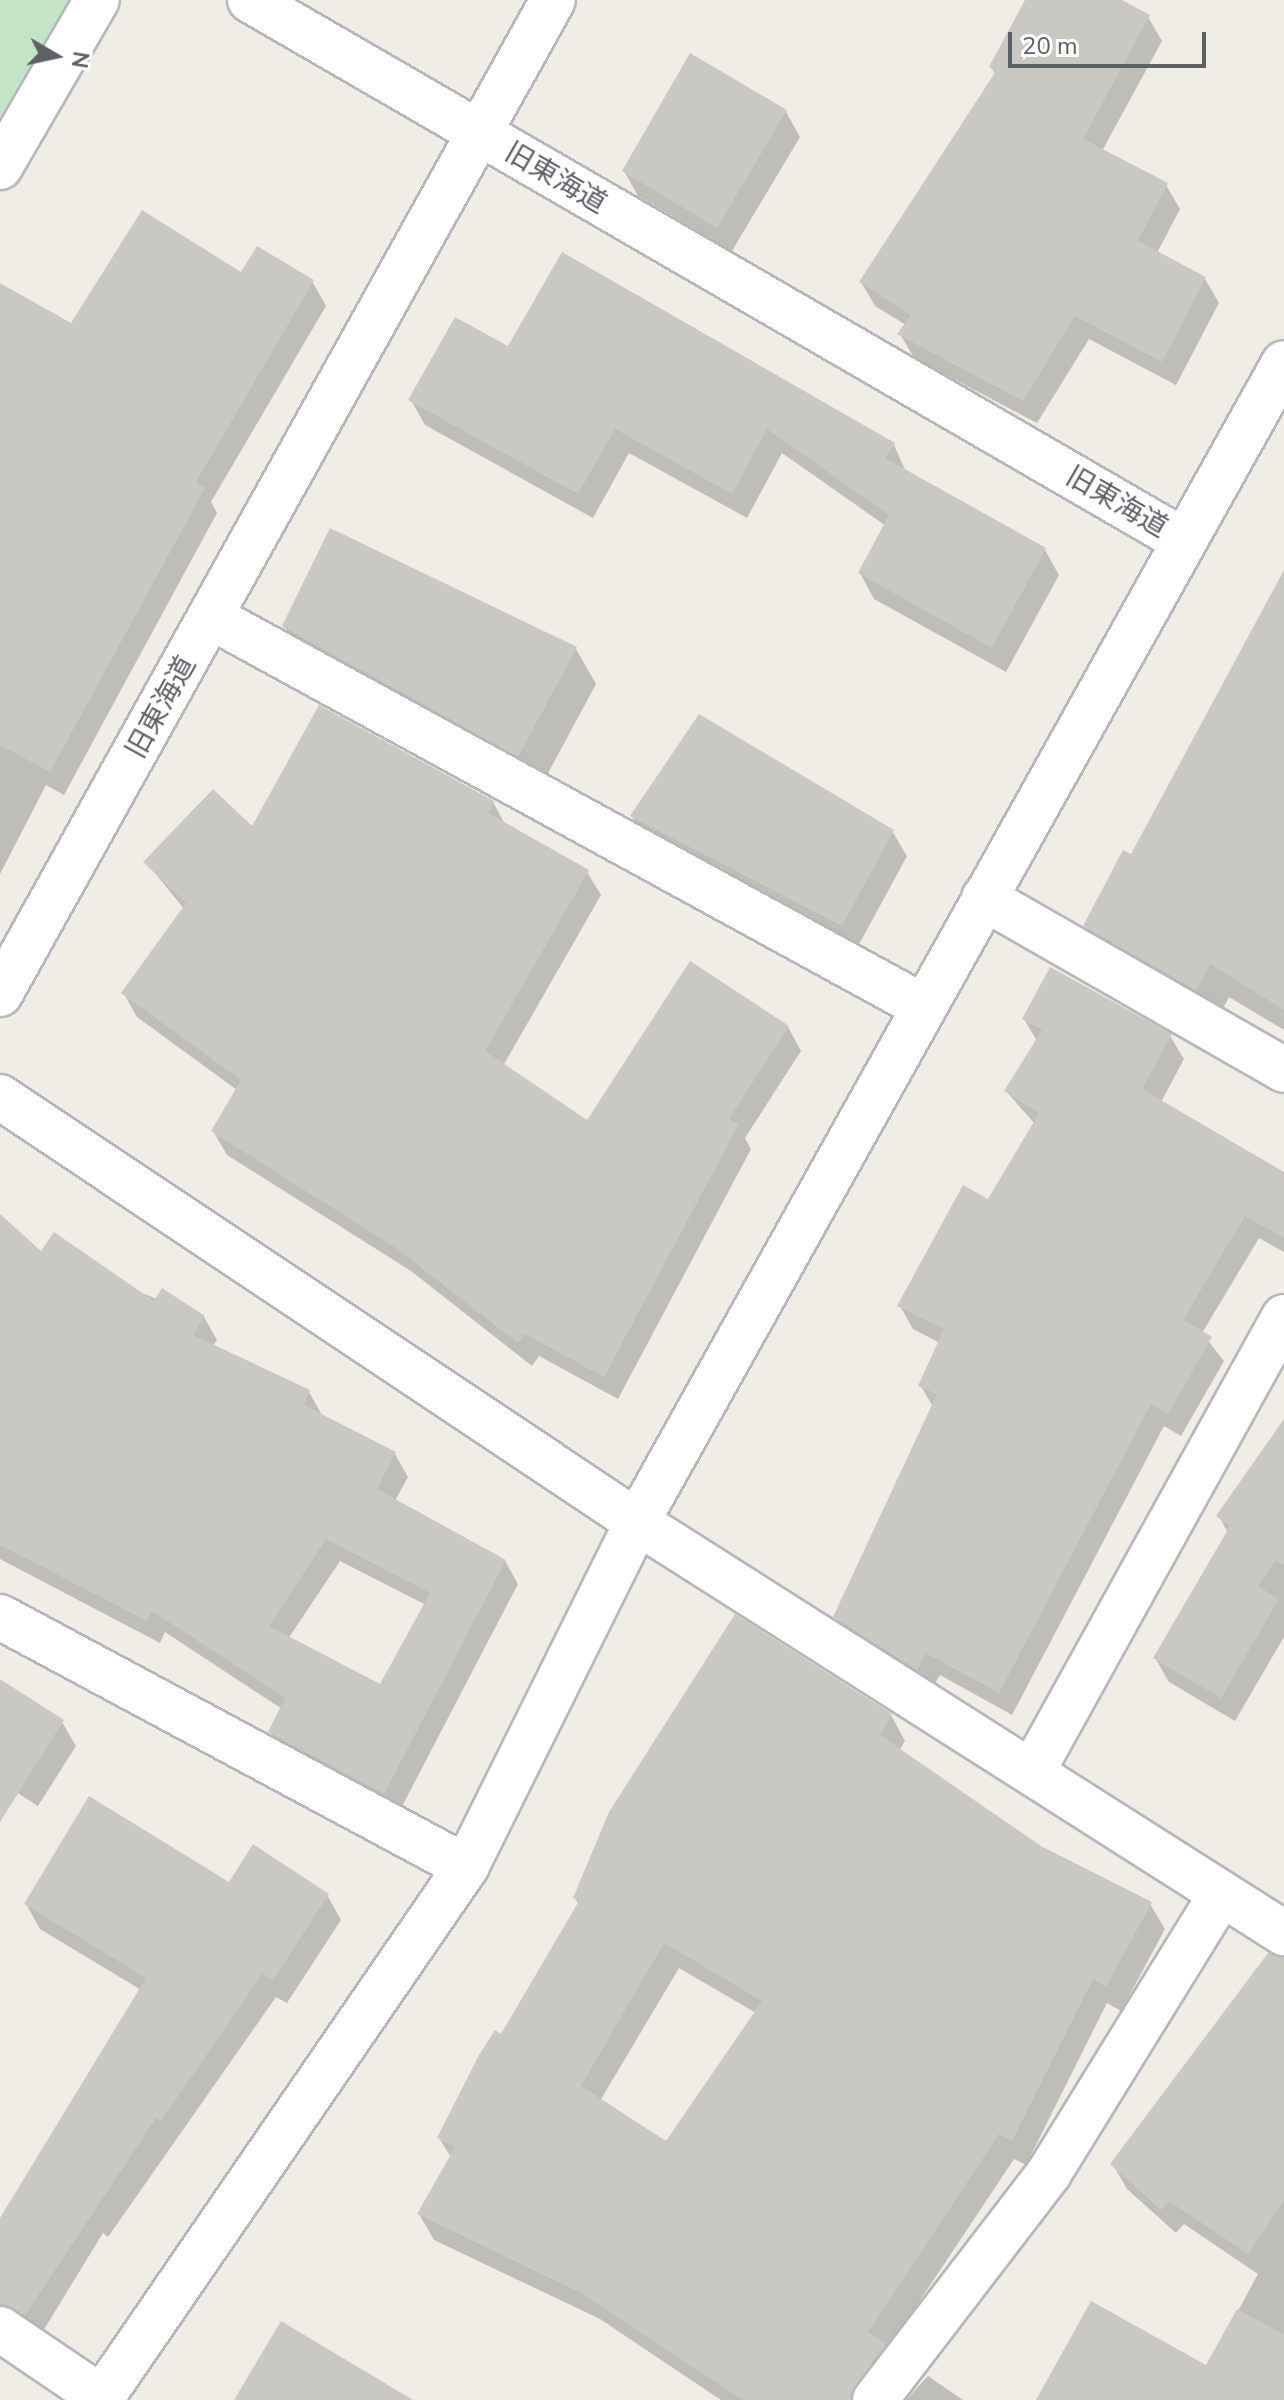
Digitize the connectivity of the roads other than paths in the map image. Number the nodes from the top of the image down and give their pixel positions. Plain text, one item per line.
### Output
1 (97, 0) edge
2 (250, 0) edge
3 (553, 0) edge
4 (480, 134) junction
5 (0, 167) edge
6 (1284, 363) edge
7 (1184, 541) junction
8 (211, 617) junction
9 (984, 898) junction
10 (0, 994) edge
11 (924, 1007) junction
12 (1284, 1070) edge
13 (0, 1097) edge
14 (1284, 1317) edge
15 (637, 1522) junction
16 (0, 1617) edge
17 (1032, 1772) junction
18 (466, 1867) junction
19 (1221, 1894) junction
20 (1284, 1933) edge
21 (0, 2329) edge
22 (101, 2399) edge
23 (875, 2400) edge

1 - 5 street
2 - 4 street
3 - 4 street
4 - 7 street, 旧東海道
4 - 8 street, 旧東海道
6 - 7 street, 旧東海道
7 - 9 street
8 - 10 street, 旧東海道
8 - 11 street
9 - 11 street
9 - 12 street
11 - 15 street
13 - 15 street
14 - 17 street
15 - 17 street
15 - 18 street
16 - 18 street
17 - 19 street
18 - 22 street
19 - 20 street
19 - 23 street
21 - 22 street

